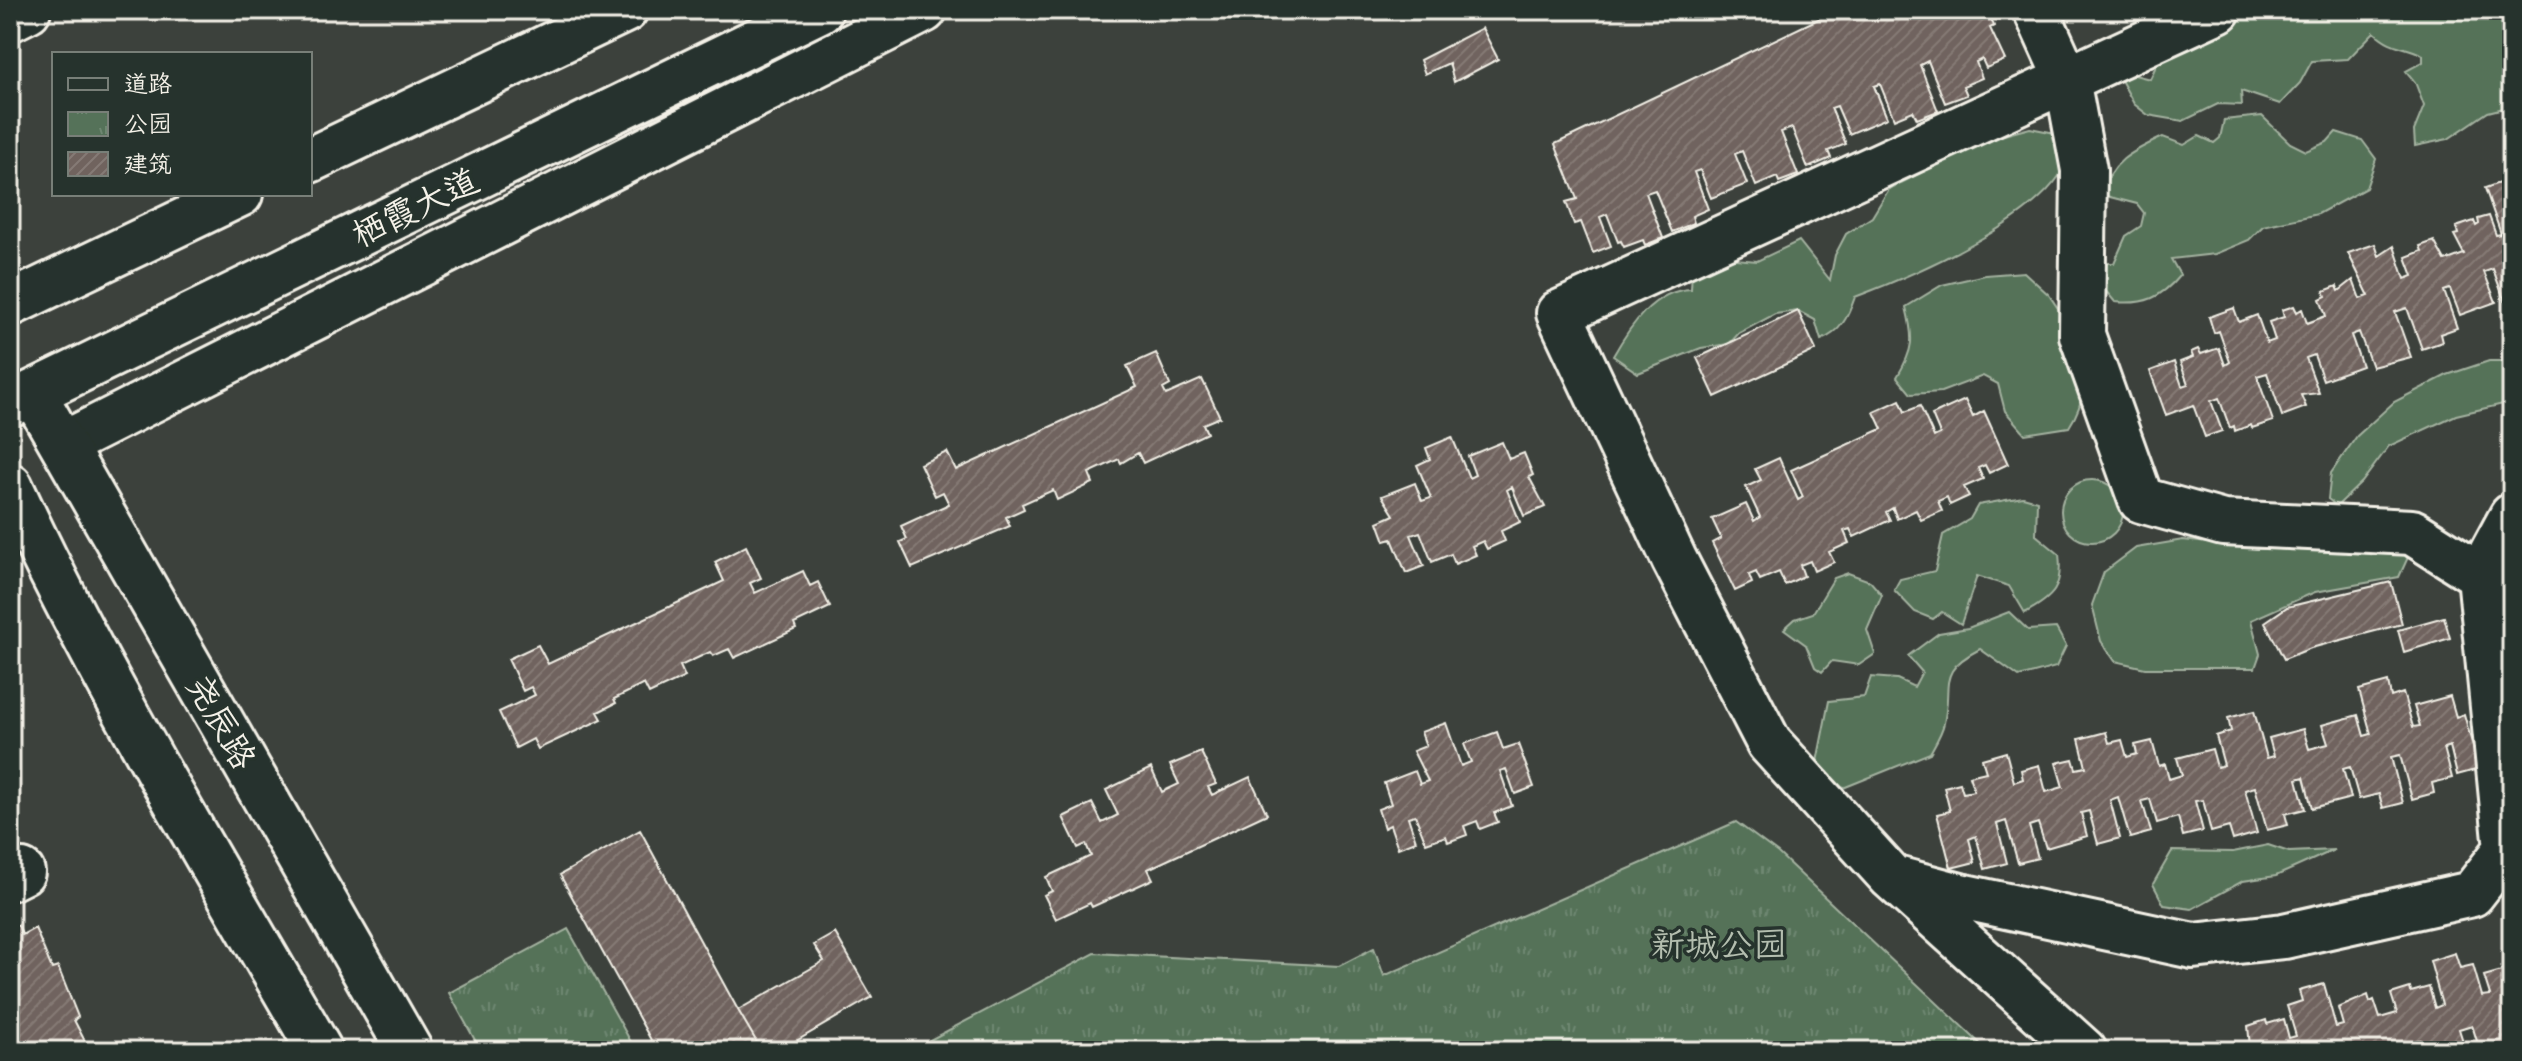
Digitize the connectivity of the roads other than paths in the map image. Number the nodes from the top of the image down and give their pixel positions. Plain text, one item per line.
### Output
1 (28, 10) edge
2 (625, 10) edge
3 (820, 10) edge
4 (924, 10) edge
5 (2036, 10) edge
6 (2218, 10) edge
7 (10, 19) edge
8 (2067, 79) junction
9 (312, 159) edge
10 (236, 196) edge
11 (10, 304) edge
12 (22, 398) edge
13 (64, 444) junction
14 (10, 486) edge
15 (2512, 516) edge
16 (2496, 573) edge
17 (2510, 853) edge
18 (1891, 877) junction
19 (320, 1051) edge
20 (410, 1051) edge
21 (2084, 1051) edge

1 - 7 street
2 - 9 street
3 - 12 street, 栖霞大道
4 - 13 street
5 - 8 street
6 - 8 street
8 - 16 street
8 - 18 street
10 - 11 street
12 - 13 street, 尧辰路
13 - 20 street, 尧辰路
14 - 19 street
15 - 16 street
16 - 17 street
17 - 18 street
18 - 21 street

